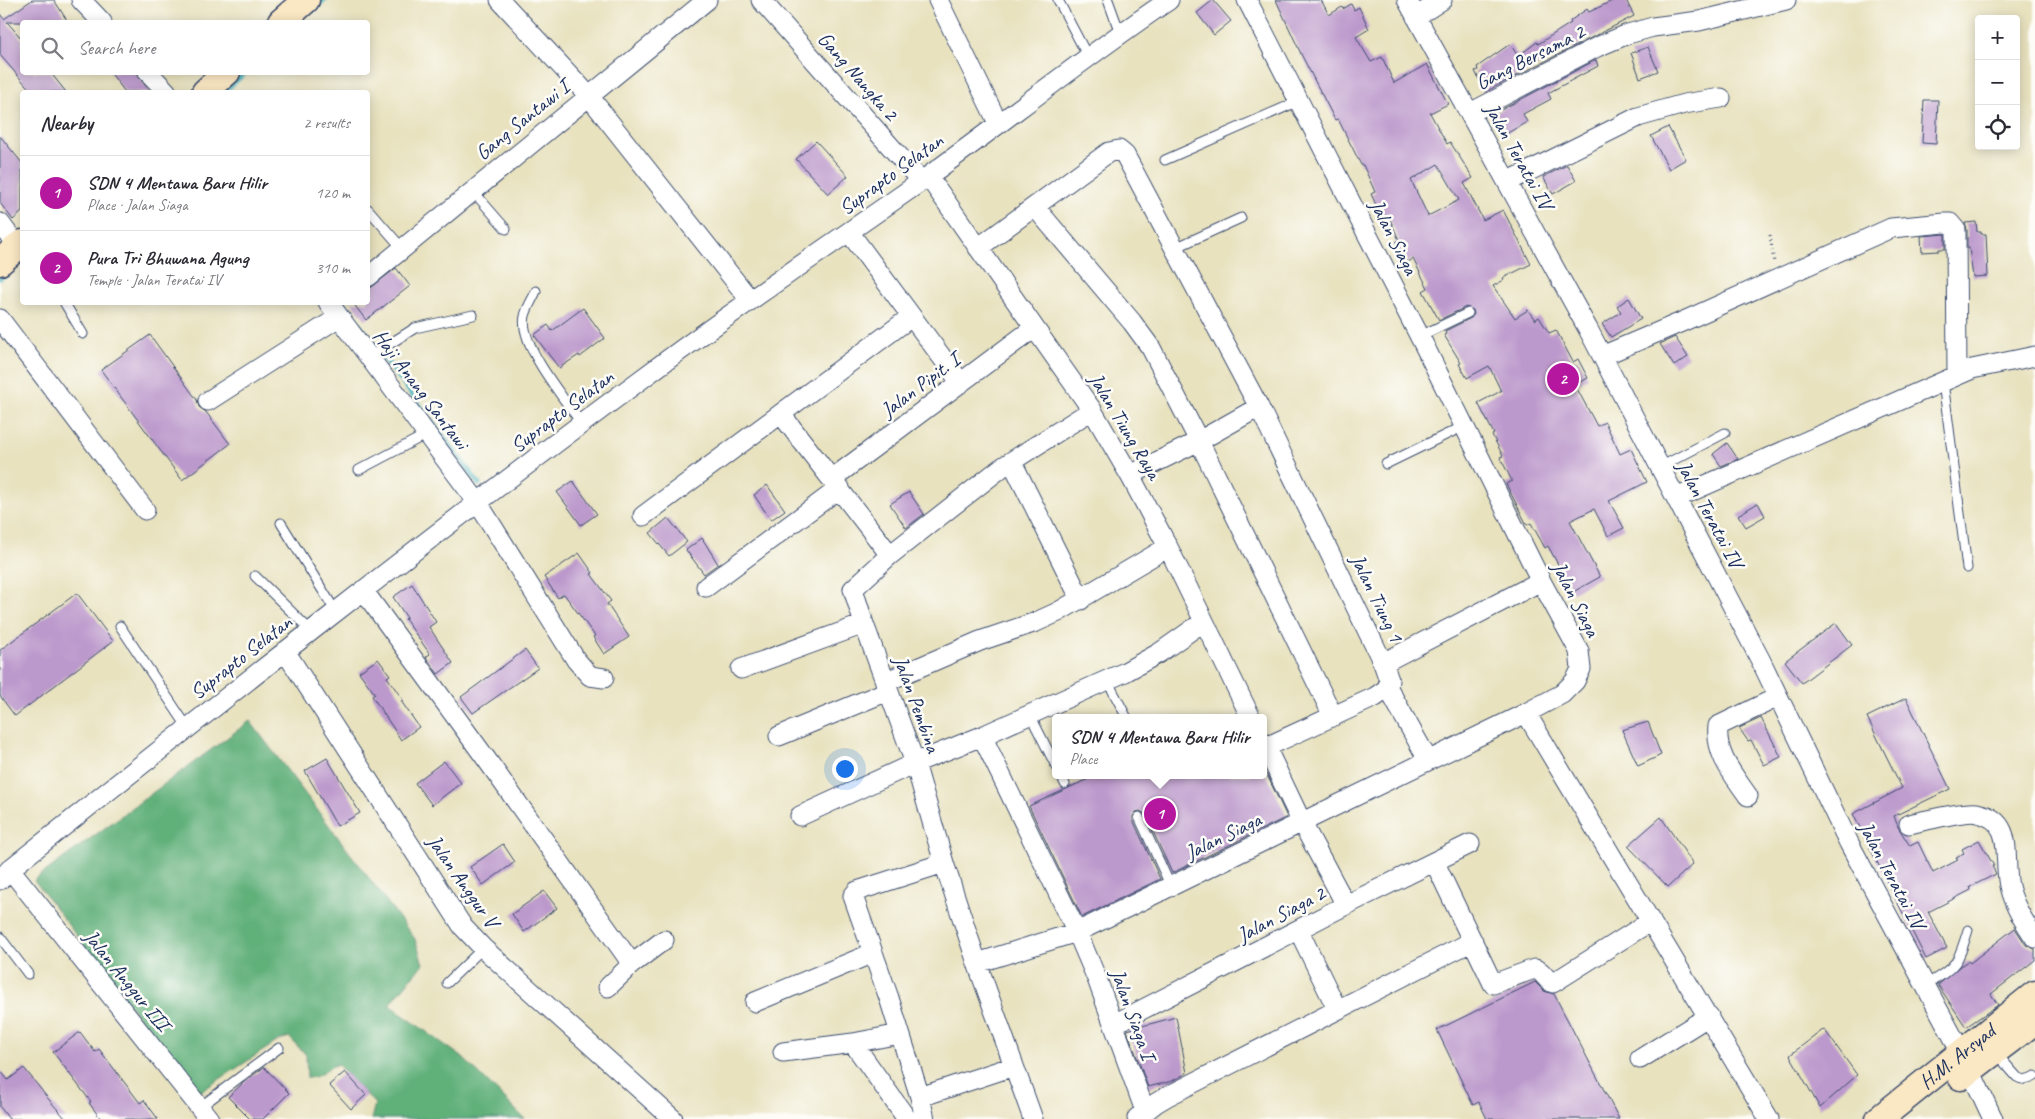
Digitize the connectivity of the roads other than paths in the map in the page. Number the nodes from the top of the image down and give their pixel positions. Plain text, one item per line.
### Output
1 (81, 0) edge
2 (306, 0) edge
3 (500, 0) edge
4 (707, 0) edge
5 (761, 0) edge
6 (938, 0) edge
7 (1058, 0) edge
8 (1108, 0) edge
9 (1169, 0) edge
10 (1247, 0) edge
11 (1407, 0) edge
12 (1442, 0) edge
13 (1786, 0) edge
14 (1416, 17) junction
15 (100, 20) edge
16 (283, 20) edge
17 (1120, 34) junction
18 (1088, 57) junction
19 (151, 75) edge
20 (224, 75) edge
21 (165, 90) edge
22 (207, 90) edge
23 (588, 96) junction
24 (1720, 98) dead end
25 (1299, 101) junction
26 (1470, 113) junction
27 (998, 123) junction
28 (1165, 160) dead end
29 (924, 179) junction
30 (1507, 182) junction
31 (472, 190) junction
32 (1035, 207) junction
33 (370, 211) edge
34 (1240, 218) dead end
35 (0, 222) edge
36 (506, 229) dead end
37 (849, 232) junction
38 (402, 248) junction
39 (978, 248) junction
40 (1175, 248) junction
41 (14, 251) edge
42 (370, 274) edge
43 (536, 291) dead end
44 (750, 300) junction
45 (66, 305) edge
46 (333, 307) edge
47 (1468, 312) dead end
48 (473, 315) dead end
49 (911, 317) junction
50 (0, 318) edge
51 (1034, 328) junction
52 (83, 334) dead end
53 (1420, 336) junction
54 (1602, 356) junction
55 (2035, 356) edge
56 (369, 357) junction
57 (1950, 378) junction
58 (961, 383) junction
59 (208, 401) dead end
60 (1259, 407) junction
61 (1092, 410) junction
62 (781, 414) junction
63 (582, 424) junction
64 (1464, 426) junction
65 (1725, 433) dead end
66 (427, 434) junction
67 (1198, 441) junction
68 (1012, 462) junction
69 (1386, 464) dead end
70 (1660, 467) junction
71 (359, 470) dead end
72 (1130, 475) junction
73 (836, 483) junction
74 (1676, 498) junction
75 (478, 503) junction
76 (145, 510) dead end
77 (643, 516) dead end
78 (281, 523) dead end
79 (1168, 548) junction
80 (890, 556) junction
81 (1967, 568) dead end
82 (255, 576) dead end
83 (1541, 581) junction
84 (706, 587) dead end
85 (363, 590) junction
86 (1081, 600) junction
87 (336, 612) junction
88 (1203, 622) junction
89 (864, 624) junction
90 (120, 626) dead end
91 (311, 631) junction
92 (285, 651) junction
93 (1384, 663) junction
94 (741, 669) dead end
95 (604, 678) dead end
96 (1107, 680) junction
97 (886, 686) junction
98 (1388, 688) junction
99 (1778, 697) junction
100 (1526, 713) junction
101 (1030, 714) junction
102 (1125, 714) edge
103 (1249, 714) edge
104 (1333, 716) junction
105 (188, 728) junction
106 (779, 736) dead end
107 (982, 736) junction
108 (1267, 744) edge
109 (1267, 749) edge
110 (1052, 758) edge
111 (1428, 760) junction
112 (915, 763) junction
113 (1748, 796) dead end
114 (800, 816) dead end
115 (1140, 817) dead end
116 (1302, 823) junction
117 (1909, 824) dead end
118 (1470, 844) dead end
119 (944, 863) junction
120 (1435, 863) junction
121 (5, 875) edge
122 (1171, 887) junction
123 (1346, 905) junction
124 (1651, 921) junction
125 (1968, 930) dead end
126 (1299, 931) junction
127 (1077, 932) junction
128 (0, 937) edge
129 (2035, 938) edge
130 (664, 940) dead end
131 (1473, 941) junction
132 (483, 948) junction
133 (873, 953) junction
134 (632, 964) junction
135 (977, 964) junction
136 (28, 974) dead end
137 (447, 983) dead end
138 (1926, 985) junction
139 (608, 987) dead end
140 (2035, 994) edge
141 (755, 1002) dead end
142 (1337, 1009) junction
143 (1709, 1016) junction
144 (2035, 1020) edge
145 (1114, 1024) junction
146 (900, 1034) junction
147 (853, 1043) junction
148 (279, 1048) dead end
149 (1994, 1051) junction
150 (783, 1052) dead end
151 (1640, 1059) dead end
152 (1966, 1062) junction
153 (1014, 1066) junction
154 (2035, 1076) edge
155 (920, 1097) junction
156 (204, 1113) edge
157 (1141, 1115) edge
158 (673, 1119) edge
159 (907, 1119) edge
160 (925, 1119) edge
161 (1033, 1119) edge
162 (1769, 1119) edge
163 (1879, 1119) edge
164 (1908, 1119) edge
165 (1993, 1119) edge

1 - 15 street
2 - 16 street
3 - 23 street
4 - 23 street, Gang Santawi I
5 - 29 street, Gang Nangka 2
6 - 27 street
7 - 18 lane
8 - 17 lane
9 - 17 street, Suprapto Selatan
10 - 25 street, Jalan Siaga
11 - 14 street, Jalan Teratai IV
12 - 14 street
13 - 26 street, Gang Bersama 2
14 - 26 street, Jalan Teratai IV
17 - 18 street, Suprapto Selatan
18 - 27 street, Suprapto Selatan
19 - 21 street
20 - 22 street
23 - 31 street, Gang Santawi I
23 - 44 street
24 - 30 street
25 - 28 lane
25 - 53 street, Jalan Siaga
26 - 30 street, Jalan Teratai IV
27 - 29 street, Suprapto Selatan
29 - 37 street, Suprapto Selatan
29 - 39 street, Jalan Tiung Raya
30 - 54 street, Jalan Teratai IV
31 - 36 lane
31 - 38 street, Gang Santawi I
32 - 39 street
32 - 40 street, Jalan Tiung 1
32 - 67 street
33 - 38 lane
34 - 40 lane
35 - 41 street
37 - 44 street, Suprapto Selatan
37 - 49 street
38 - 42 street, Gang Santawi I
39 - 51 street, Jalan Tiung Raya
40 - 60 street, Jalan Tiung 1
43 - 63 lane
44 - 63 street, Suprapto Selatan
45 - 52 lane
46 - 56 street, Haji Anang Santawi
46 - 59 street
47 - 53 lane
48 - 56 lane
49 - 58 street
49 - 62 street
50 - 76 street
51 - 58 street, Jalan Pipit. I
51 - 61 street, Jalan Tiung Raya
53 - 64 street, Jalan Siaga
54 - 57 street
54 - 70 street, Jalan Teratai IV
55 - 57 street
56 - 66 street, Haji Anang Santawi
57 - 74 street
57 - 81 lane
58 - 73 street, Jalan Pipit. I
60 - 67 street
60 - 93 street, Jalan Tiung 1
61 - 68 street, Jalan Pembina
61 - 72 street, Jalan Tiung Raya
62 - 73 street
62 - 77 street
63 - 75 street, Suprapto Selatan
64 - 69 lane
64 - 83 street, Jalan Siaga
65 - 70 lane
66 - 71 lane
66 - 75 street, Haji Anang Santawi
67 - 72 street
67 - 104 street
68 - 80 street, Jalan Pembina
68 - 86 street
70 - 74 street, Jalan Teratai IV
72 - 79 street, Jalan Tiung Raya
73 - 80 street
73 - 84 street, Jalan Pipit. I
74 - 99 street, Jalan Teratai IV
75 - 85 street, Suprapto Selatan
75 - 95 street, Haji Anang Santawi
78 - 87 lane
79 - 86 street
79 - 88 street, Jalan Tiung Raya
80 - 89 street, Jalan Pembina
82 - 91 lane
83 - 93 street
83 - 100 street, Jalan Siaga
85 - 87 street, Suprapto Selatan
85 - 134 street
86 - 97 street
87 - 91 street, Suprapto Selatan
88 - 96 street
88 - 103 street, Jalan Tiung Raya
89 - 94 street
89 - 97 street, Jalan Pembina
90 - 105 lane
91 - 92 street, Suprapto Selatan
92 - 105 street, Suprapto Selatan
92 - 132 street, Jalan Anggur V
93 - 98 street, Jalan Tiung 1
96 - 101 street
96 - 102 lane
97 - 106 street
97 - 112 street, Jalan Pembina
98 - 104 street
98 - 111 street
99 - 113 street
99 - 138 street, Jalan Teratai IV
100 - 111 street, Jalan Siaga
100 - 124 street
101 - 107 street
101 - 110 lane
104 - 108 street
105 - 121 street, Suprapto Selatan
107 - 112 street
107 - 127 street, Jalan Siaga I
109 - 116 street
111 - 116 street, Jalan Siaga
112 - 114 street
112 - 119 street, Jalan Pembina
115 - 122 lane
116 - 122 street, Jalan Siaga
116 - 123 street
117 - 129 street
118 - 120 street, Jalan Siaga 2
119 - 133 street
119 - 135 street, Jalan Pembina
120 - 123 street, Jalan Siaga 2
120 - 131 street
121 - 156 street, Jalan Anggur III
122 - 127 street, Jalan Siaga
123 - 126 street, Jalan Siaga 2
124 - 131 street
124 - 143 street
125 - 138 lane
126 - 142 street
126 - 145 street, Jalan Siaga 2
127 - 135 street, Jalan Siaga
127 - 145 street, Jalan Siaga I
128 - 136 lane
130 - 134 street
131 - 142 street
132 - 137 lane
132 - 158 street, Jalan Anggur V
133 - 141 street
133 - 146 street
134 - 139 street
135 - 153 street, Jalan Pembina
138 - 152 street, Jalan Teratai IV
140 - 152 street, H.M. Arsyad
142 - 157 street
143 - 151 street
143 - 162 street
144 - 149 street, H.M. Arsyad
145 - 157 street, Jalan Siaga I
146 - 147 street
146 - 155 street
147 - 150 street
147 - 159 street
148 - 156 lane
149 - 152 street, H.M. Arsyad
149 - 154 lane
152 - 163 street, H.M. Arsyad
152 - 164 street, H.M. Arsyad
152 - 165 street, Jalan Teratai IV
153 - 155 street
153 - 161 street, Jalan Pembina
155 - 160 street

